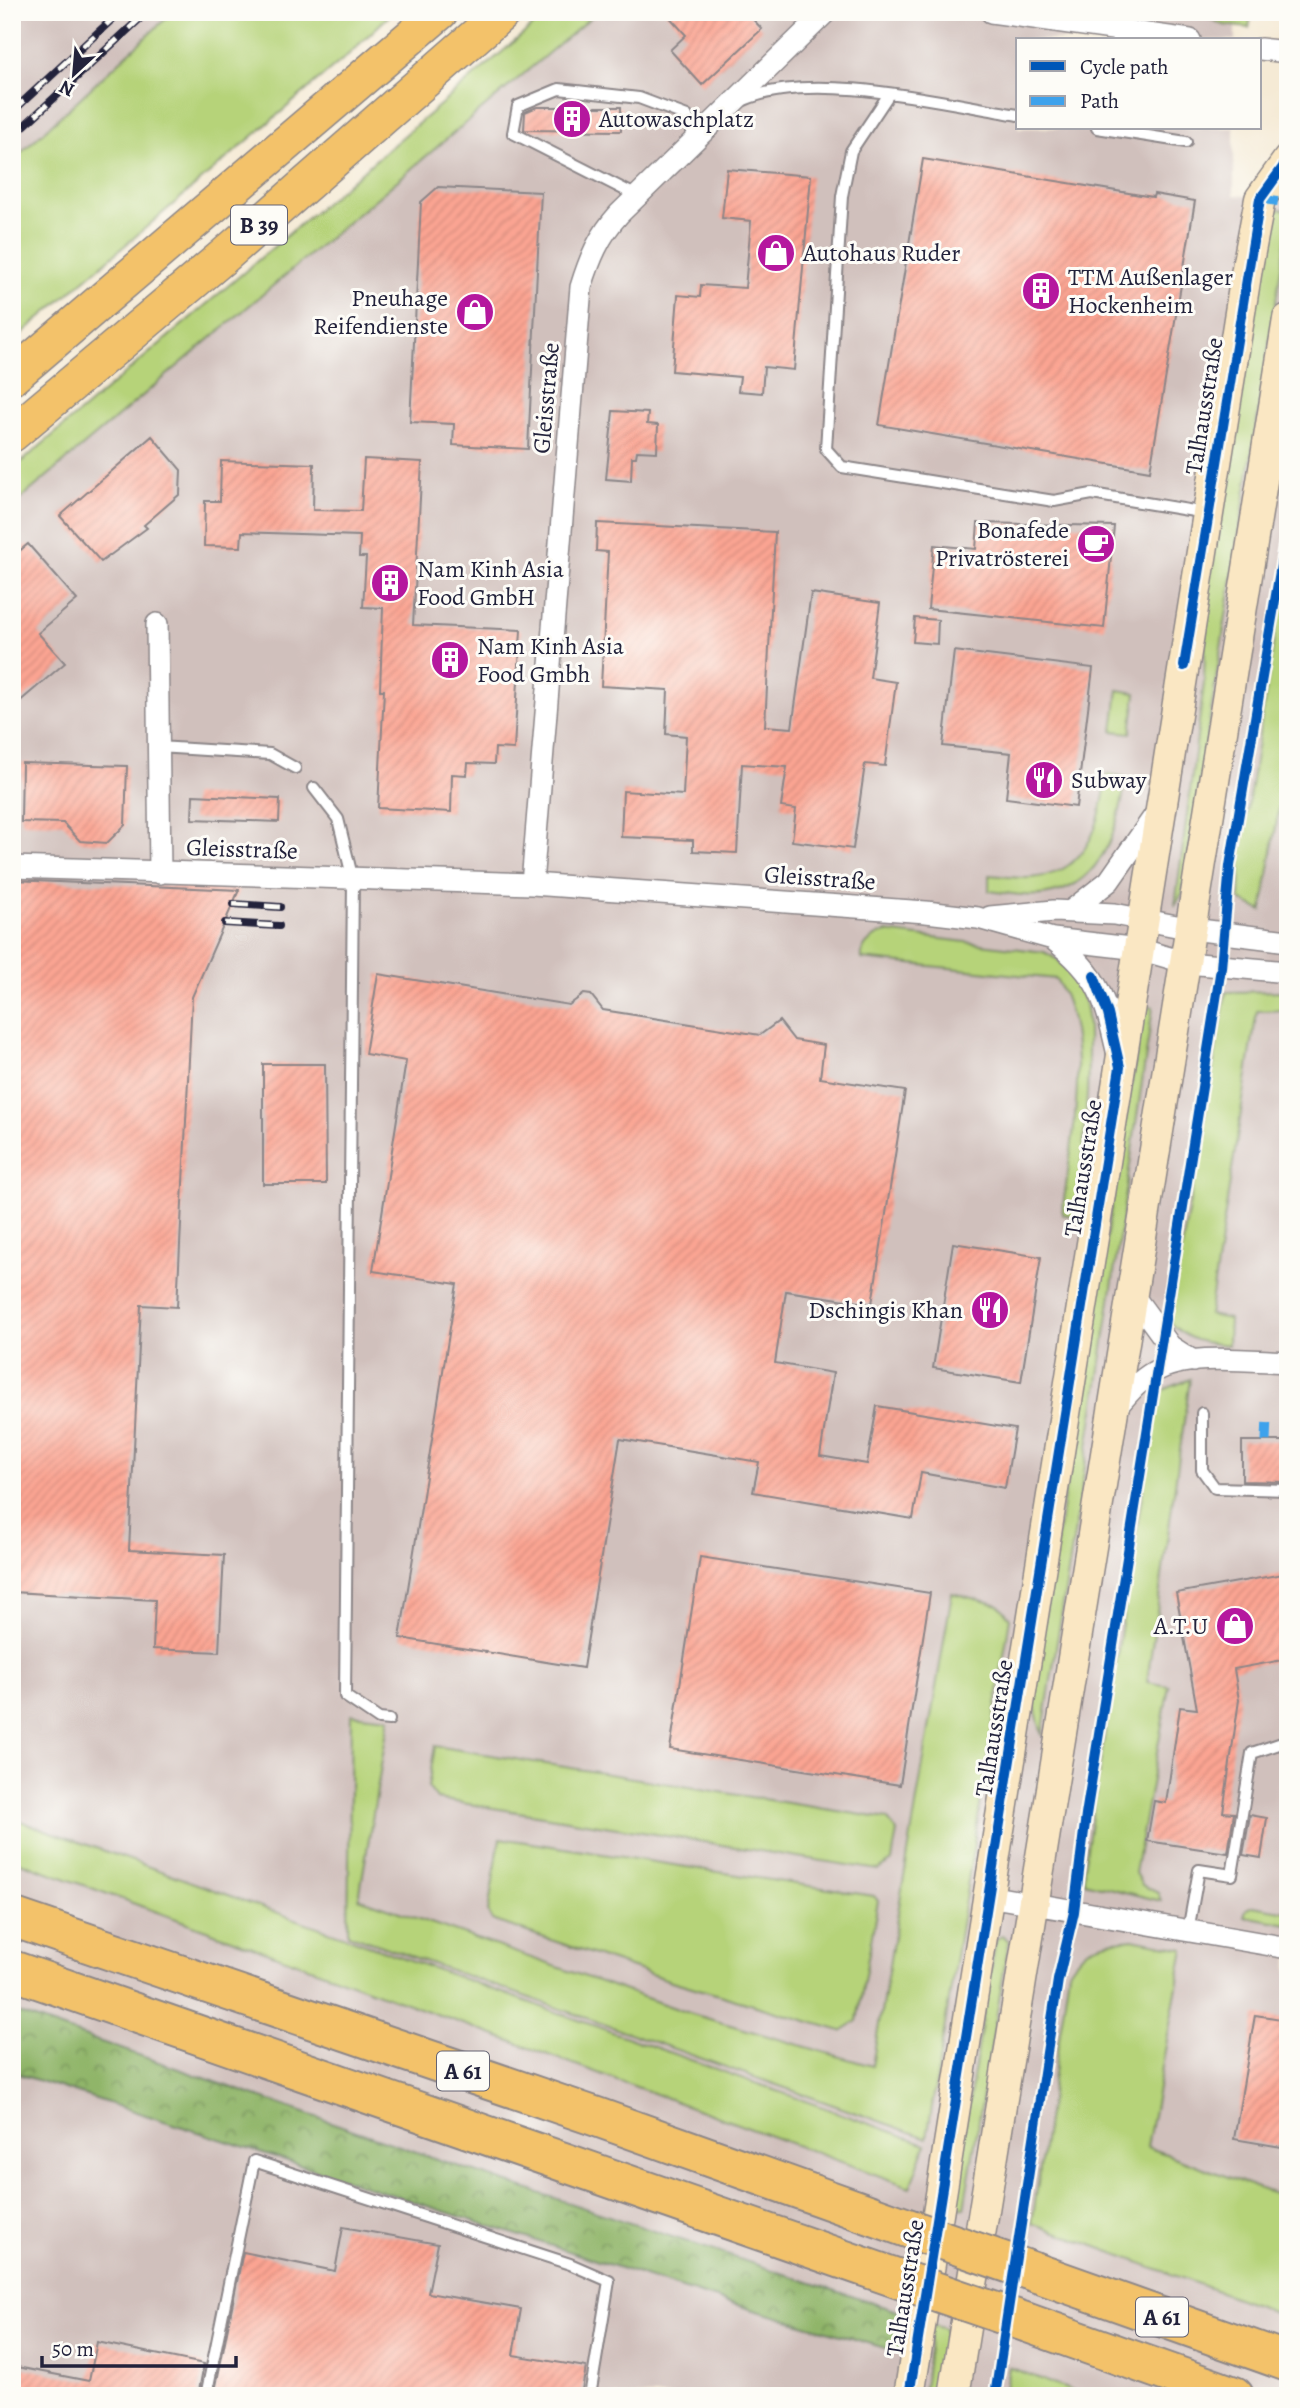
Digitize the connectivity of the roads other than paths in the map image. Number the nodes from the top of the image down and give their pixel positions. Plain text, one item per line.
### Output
1 (503, 12) edge
2 (826, 12) edge
3 (991, 12) edge
4 (435, 15) edge
5 (1174, 38) edge
6 (1262, 49) edge
7 (1288, 52) edge
8 (889, 94) junction
9 (729, 107) junction
10 (1016, 115) edge
11 (1110, 130) edge
12 (695, 140) junction
13 (1186, 142) dead end
14 (1288, 161) edge
15 (638, 196) junction
16 (1288, 319) edge
17 (12, 377) edge
18 (12, 433) edge
19 (1208, 513) junction
20 (157, 624) dead end
21 (158, 747) junction
22 (295, 768) dead end
23 (314, 788) dead end
24 (1162, 806) junction
25 (12, 867) edge
26 (160, 873) junction
27 (353, 880) junction
28 (532, 884) junction
29 (1071, 911) junction
30 (978, 918) junction
31 (1192, 929) junction
32 (1141, 935) junction
33 (1054, 939) junction
34 (1288, 941) edge
35 (1187, 963) junction
36 (1288, 972) edge
37 (1120, 1067) junction
38 (1132, 1294) junction
39 (1193, 1361) junction
40 (1288, 1362) edge
41 (1115, 1409) junction
42 (1202, 1413) dead end
43 (1288, 1490) edge
44 (389, 1720) dead end
45 (1288, 1741) edge
46 (988, 1896) junction
47 (1034, 1906) junction
48 (12, 1917) edge
49 (1188, 1931) junction
50 (1288, 1948) edge
51 (12, 1970) edge
52 (1288, 2362) edge
53 (206, 2396) edge
54 (590, 2396) edge
55 (909, 2396) edge
56 (954, 2396) edge
57 (1234, 2396) edge

1 - 18 highway, B 39
2 - 9 street, Gleisstraße
3 - 5 street
4 - 17 highway, B 39
6 - 7 street
8 - 9 lane
8 - 10 lane
8 - 19 lane
9 - 12 street, Gleisstraße
11 - 13 lane
12 - 15 street, Gleisstraße
12 - 15 lane
14 - 19 main road, Talhausstraße
15 - 28 street, Gleisstraße
16 - 31 main road
19 - 24 main road, Talhausstraße
20 - 21 street, Gleisstraße
21 - 22 lane
21 - 26 street, Gleisstraße
23 - 27 lane
24 - 29 street
24 - 32 main road, Talhausstraße
25 - 26 street, Gleisstraße
26 - 27 street, Gleisstraße
27 - 28 street, Gleisstraße
27 - 44 lane
28 - 30 street, Gleisstraße
29 - 30 street, Gleisstraße
29 - 32 street, Gleisstraße
30 - 33 street, Gleisstraße
31 - 32 street
31 - 34 street
31 - 35 main road
32 - 33 street, Gleisstraße
32 - 35 street
32 - 37 main road, Talhausstraße
33 - 37 street
35 - 36 street
35 - 38 main road
37 - 46 main road, Talhausstraße
38 - 39 street
38 - 41 main road
39 - 40 street
39 - 41 street
41 - 47 main road
42 - 43 lane
45 - 49 lane
46 - 47 street
46 - 55 main road, Talhausstraße
47 - 49 street
47 - 56 main road
48 - 52 highway, A 61, bridge
49 - 50 street
51 - 57 highway, A 61, bridge
53 - 54 lane

